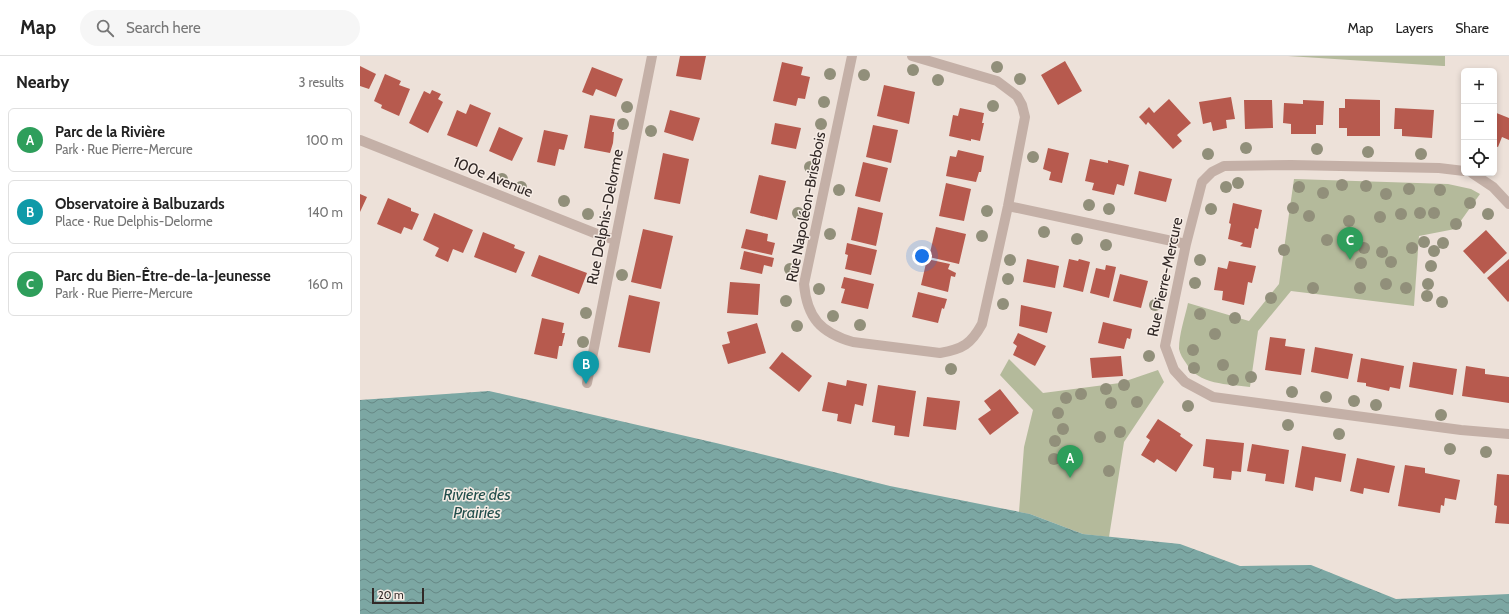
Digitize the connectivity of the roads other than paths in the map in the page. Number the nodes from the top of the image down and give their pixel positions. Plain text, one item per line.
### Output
1 (652, 56) edge
2 (852, 56) edge
3 (912, 56) edge
4 (360, 140) edge
5 (1461, 171) edge
6 (1477, 176) edge
7 (1509, 204) edge
8 (1008, 206) junction
9 (615, 240) junction
10 (1186, 244) junction
11 (587, 383) dead end
12 (1509, 434) edge

1 - 9 street, Rue Delphis-Delorme
2 - 8 street, Rue Napoléon-Brisebois
3 - 8 street, Rue Napoléon-Brisebois
4 - 9 street, 100e Avenue
5 - 10 street, Rue Pierre-Mercure
6 - 7 street
8 - 10 street
9 - 11 street, Rue Delphis-Delorme
10 - 12 street, Rue Pierre-Mercure

